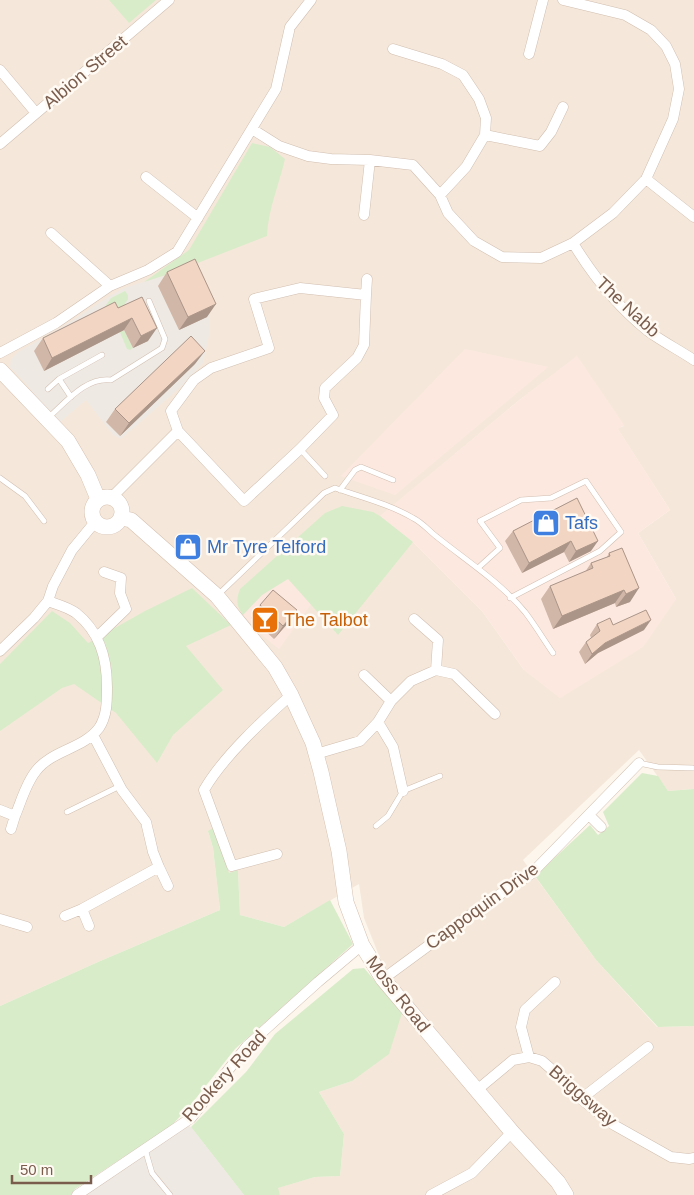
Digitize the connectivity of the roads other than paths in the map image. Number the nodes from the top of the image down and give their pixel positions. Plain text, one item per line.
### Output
1 (169, 0) edge
2 (311, 0) edge
3 (543, 0) edge
4 (563, 0) edge
5 (393, 49) dead end
6 (529, 54) dead end
7 (0, 70) edge
8 (563, 107) dead end
9 (36, 114) junction
10 (252, 129) junction
11 (485, 135) junction
12 (0, 144) edge
13 (370, 160) junction
14 (146, 177) dead end
15 (646, 179) junction
16 (440, 195) junction
17 (364, 215) dead end
18 (694, 217) edge
19 (198, 218) junction
20 (51, 233) dead end
21 (573, 243) junction
22 (367, 279) dead end
23 (110, 286) junction
24 (366, 295) junction
25 (149, 300) dead end
26 (0, 353) edge
27 (102, 355) dead end
28 (694, 360) edge
29 (0, 370) edge
30 (59, 379) junction
31 (48, 389) dead end
32 (71, 397) junction
33 (46, 419) junction
34 (178, 431) junction
35 (300, 449) junction
36 (325, 476) dead end
37 (0, 478) edge
38 (393, 480) dead end
39 (340, 490) junction
40 (105, 498) junction
41 (121, 518) junction
42 (44, 521) dead end
43 (95, 522) junction
44 (478, 568) junction
45 (104, 572) dead end
46 (216, 596) junction
47 (510, 598) junction
48 (48, 601) junction
49 (414, 619) dead end
50 (97, 636) junction
51 (2, 647) edge
52 (554, 653) dead end
53 (436, 670) junction
54 (364, 675) dead end
55 (291, 695) junction
56 (391, 702) junction
57 (495, 714) dead end
58 (378, 722) junction
59 (93, 735) junction
60 (316, 754) junction
61 (639, 763) joint
62 (692, 768) dead end
63 (440, 776) dead end
64 (120, 786) junction
65 (403, 791) junction
66 (0, 810) edge
67 (67, 812) dead end
68 (589, 815) junction
69 (16, 816) junction
70 (376, 826) dead end
71 (601, 827) dead end
72 (11, 829) dead end
73 (277, 854) dead end
74 (159, 867) junction
75 (168, 886) dead end
76 (82, 909) junction
77 (65, 916) dead end
78 (0, 919) edge
79 (89, 926) dead end
80 (27, 927) dead end
81 (362, 945) junction
82 (382, 979) junction
83 (555, 982) dead end
84 (648, 1047) dead end
85 (529, 1057) junction
86 (477, 1090) junction
87 (581, 1099) junction
88 (512, 1132) junction
89 (145, 1149) junction
90 (694, 1158) edge
91 (77, 1195) edge
92 (170, 1195) edge
93 (431, 1195) edge
94 (566, 1195) edge

1 - 9 street, Albion Street
2 - 10 street
3 - 6 street
4 - 15 street
5 - 11 street
7 - 9 street
8 - 11 street
9 - 12 street, Albion Street
10 - 13 street
10 - 19 street
11 - 16 street
13 - 16 street
13 - 17 street
14 - 19 street
15 - 18 street
15 - 21 street
16 - 21 street
19 - 23 street
20 - 23 street
21 - 28 street, The Nabb
22 - 24 street
23 - 26 street
24 - 34 street
24 - 35 street
25 - 32 lane
27 - 30 lane
29 - 33 street
30 - 31 lane
30 - 32 lane
32 - 33 lane
33 - 40 street
34 - 35 street
34 - 40 street
35 - 36 lane
37 - 42 lane
38 - 39 lane
39 - 44 lane
39 - 46 lane
40 - 41 street
40 - 43 street
41 - 43 street
41 - 46 street, Moss Road
43 - 48 street
44 - 47 lane
44 - 47 lane
45 - 50 street
46 - 55 street, Moss Road
47 - 52 lane
48 - 50 street
48 - 51 street
49 - 53 street
50 - 59 street
53 - 56 street
53 - 57 street
54 - 56 street
55 - 60 street, Moss Road
55 - 73 street
56 - 58 street
58 - 60 street
58 - 65 street
59 - 64 street
59 - 69 street
60 - 81 street, Moss Road
61 - 62 lane
61 - 68 street, Cappoquin Drive
63 - 65 lane
64 - 67 lane
64 - 74 street
65 - 70 lane
66 - 69 street
68 - 71 street
68 - 82 street, Cappoquin Drive
69 - 72 street
74 - 75 street
74 - 76 street
76 - 77 street
76 - 79 street
78 - 80 street
81 - 82 street, Moss Road
81 - 89 street, Rookery Road
82 - 86 street, Moss Road
83 - 85 street
84 - 87 street
85 - 86 street, Briggsway
85 - 87 street, Briggsway
86 - 88 street, Moss Road
87 - 90 street, Briggsway
88 - 93 street
88 - 94 street, Moss Road
89 - 91 street, Rookery Road
89 - 92 lane

